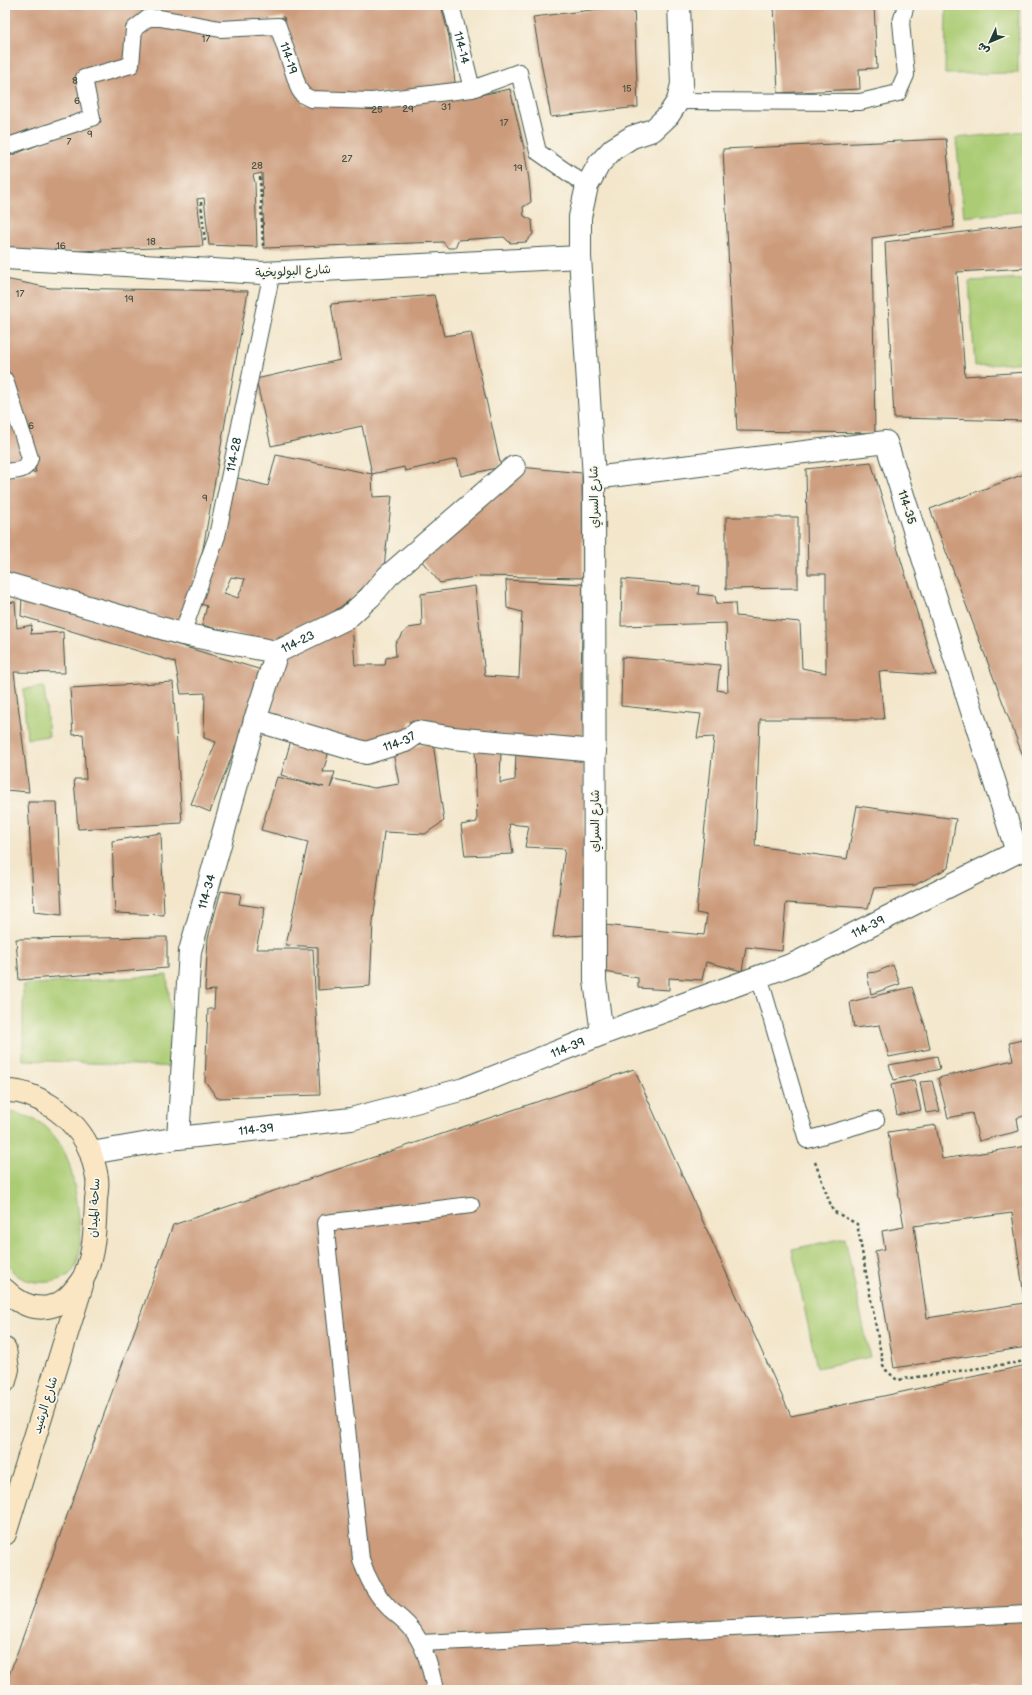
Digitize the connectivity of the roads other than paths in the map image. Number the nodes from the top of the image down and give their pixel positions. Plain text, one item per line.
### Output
1 (451, 5) edge
2 (679, 5) edge
3 (906, 5) edge
4 (472, 89) junction
5 (678, 101) junction
6 (5, 147) edge
7 (587, 186) junction
8 (580, 257) junction
9 (5, 258) edge
10 (267, 272) junction
11 (5, 380) edge
12 (514, 467) dead end
13 (5, 472) edge
14 (594, 478) junction
15 (5, 583) edge
16 (182, 634) junction
17 (277, 652) junction
18 (254, 720) junction
19 (595, 751) junction
20 (1017, 852) joint
21 (759, 976) junction
22 (602, 1034) junction
23 (5, 1091) edge
24 (876, 1120) dead end
25 (178, 1138) junction
26 (91, 1153) junction
27 (470, 1205) dead end
28 (85, 1275) junction
29 (5, 1290) edge
30 (5, 1350) edge
31 (5, 1382) edge
32 (5, 1534) edge
33 (1027, 1614) edge
34 (421, 1643) junction
35 (435, 1690) edge

1 - 4 lane, 114-14
2 - 5 street, شارع السراي
3 - 5 lane
4 - 6 lane, 114-19
4 - 7 lane, 114-19
5 - 7 street, شارع السراي
7 - 8 street, شارع السراي
8 - 10 street, شارع البولويخية
8 - 14 street, شارع السراي
9 - 10 street, شارع البولويخية
10 - 16 lane, 114-28
11 - 13 lane
12 - 17 street, 114-23
14 - 19 street, شارع السراي
14 - 20 street, 114-35
15 - 16 street, 114-23
16 - 17 street, 114-23
17 - 18 street, 114-34
18 - 19 street, 114-37
18 - 25 street, 114-34
19 - 22 street, شارع السراي
20 - 21 street, 114-39
21 - 22 street, 114-39
21 - 24 lane
22 - 25 street, 114-39
23 - 26 main road, ساحة الميدان
25 - 26 street, 114-39
26 - 28 main road, ساحة الميدان
27 - 34 lane
28 - 29 main road, ساحة الميدان
28 - 32 main road, شارع الرشيد
30 - 31 main road
33 - 34 lane
34 - 35 lane

